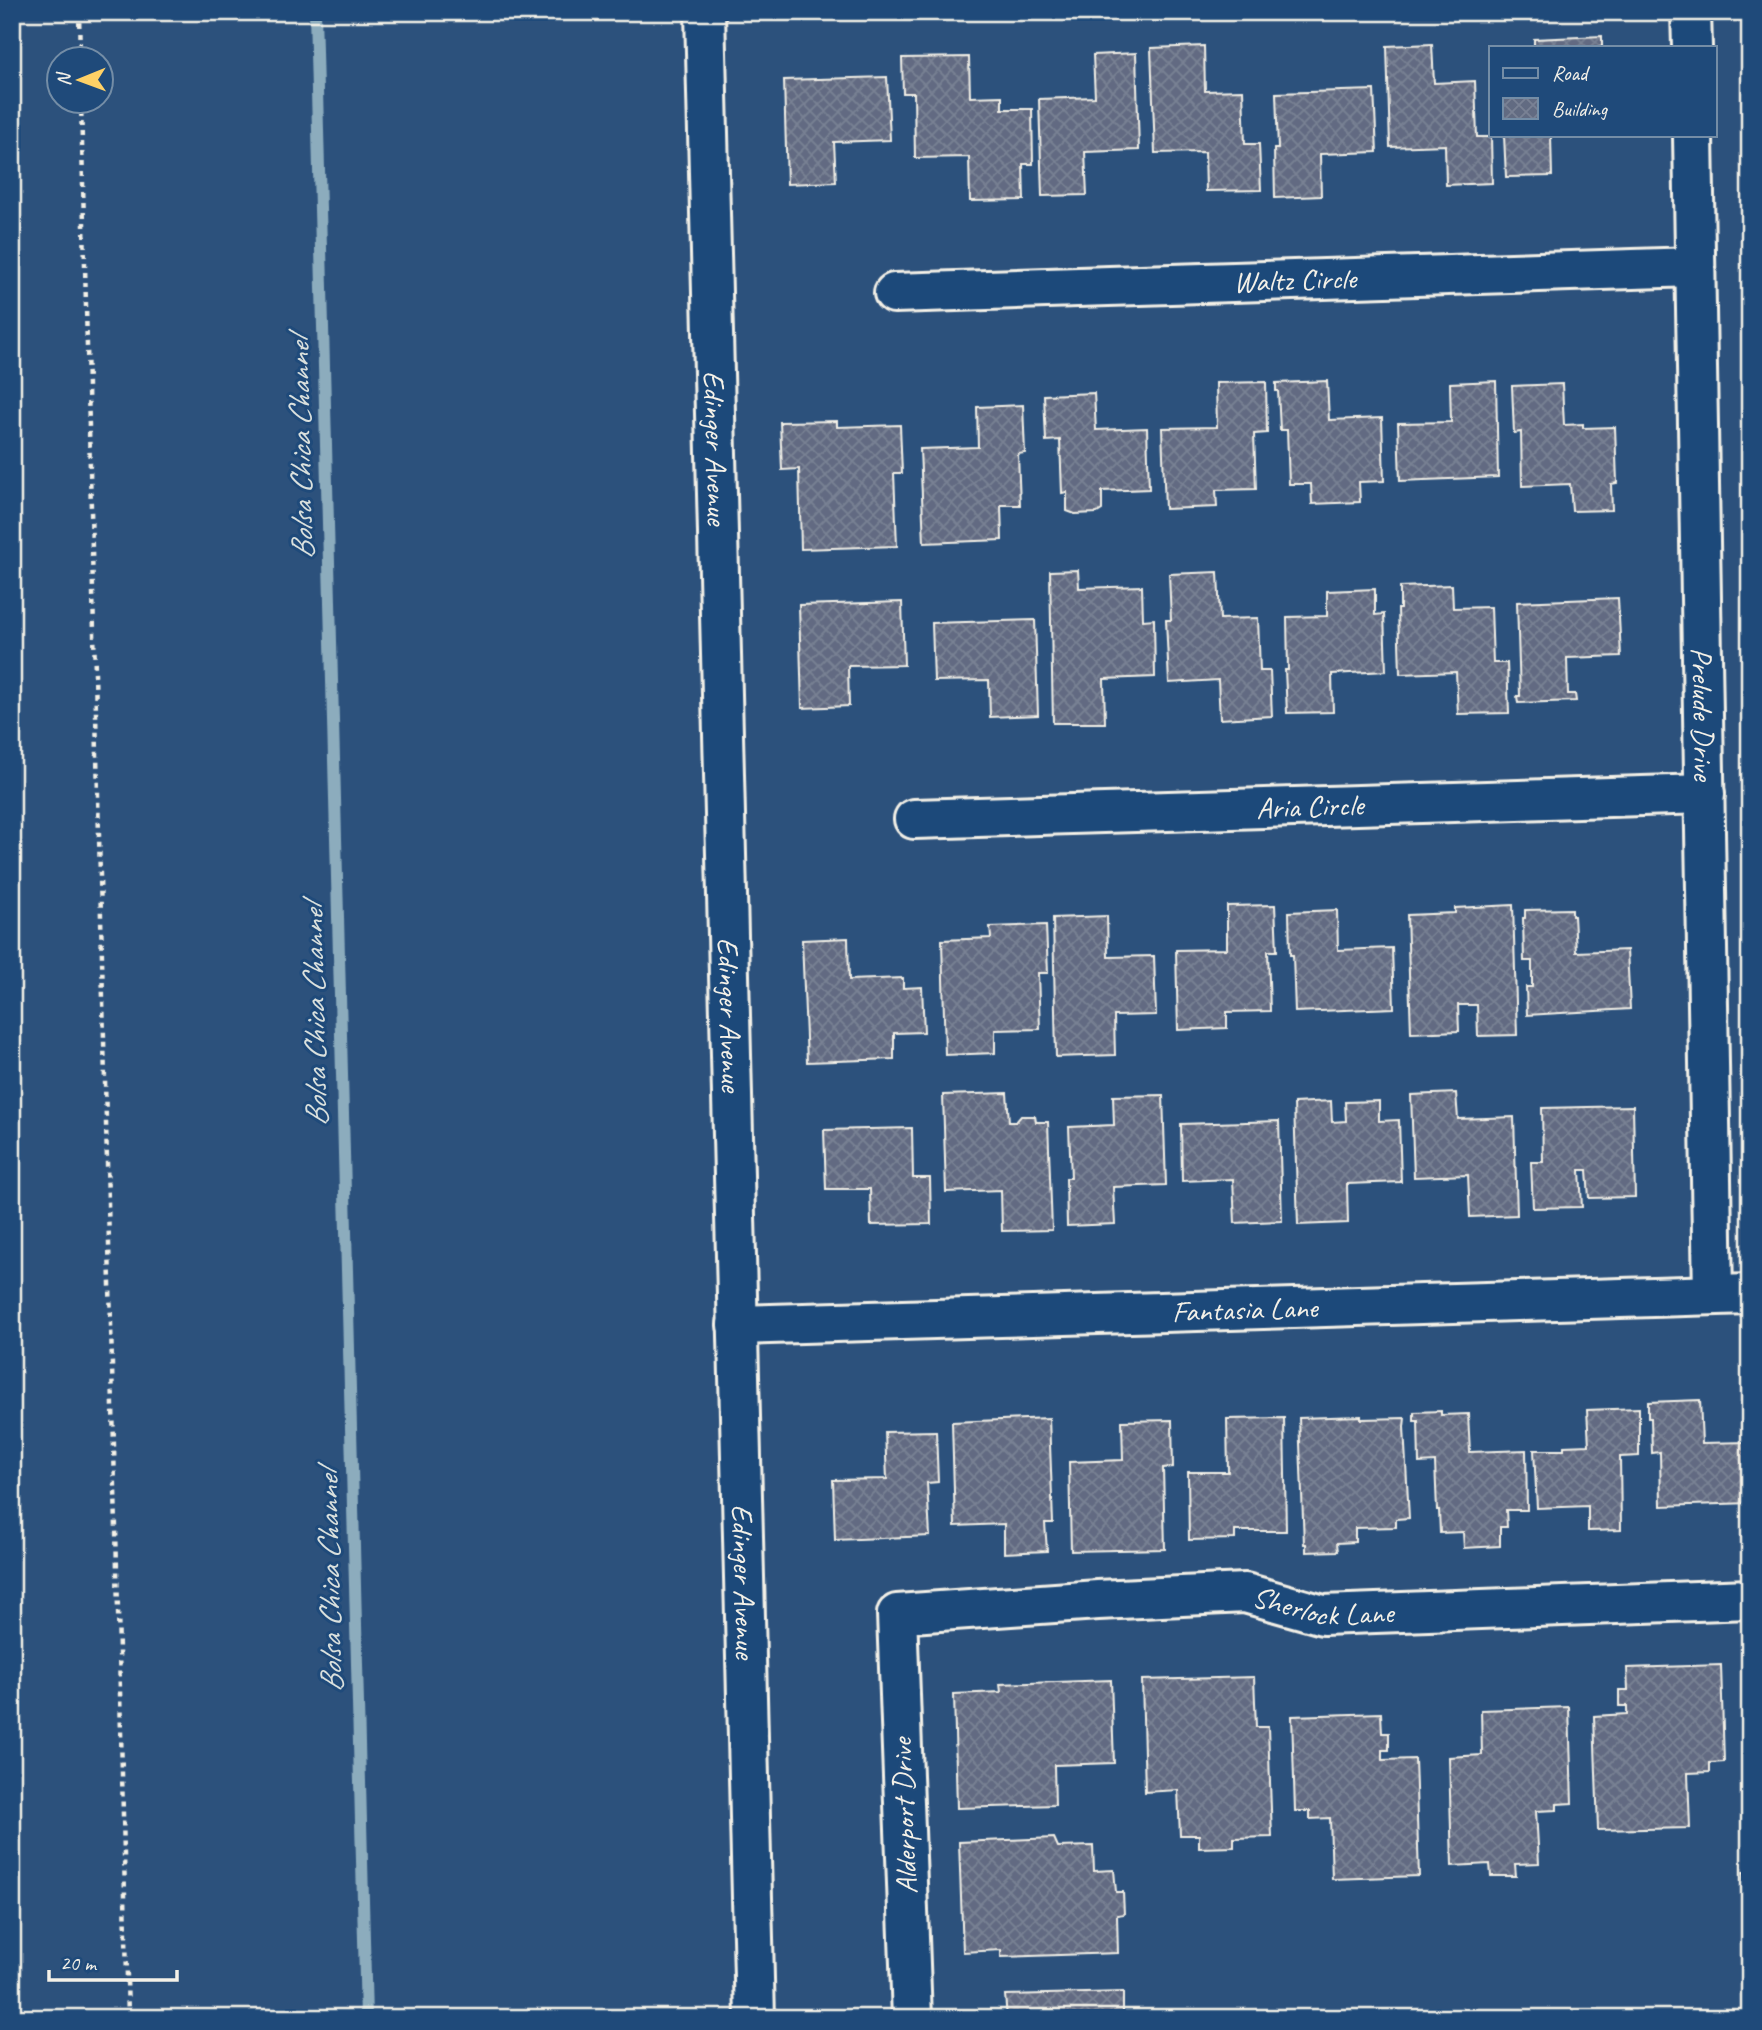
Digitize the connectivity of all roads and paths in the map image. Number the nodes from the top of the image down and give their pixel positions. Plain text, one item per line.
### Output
1 (79, 12) edge
2 (705, 12) edge
3 (1691, 12) edge
4 (80, 46) edge
5 (1692, 46) edge
6 (81, 116) edge
7 (1693, 136) edge
8 (1695, 267) junction
9 (894, 293) dead end
10 (1705, 794) junction
11 (914, 819) dead end
12 (1731, 1295) edge
13 (737, 1325) junction
14 (1750, 1599) edge
15 (897, 1614) joint
16 (128, 2018) edge
17 (755, 2018) edge
18 (912, 2018) edge

1 - 4 path
2 - 13 street, Edinger Avenue
3 - 5 street
6 - 16 path
7 - 8 street, Prelude Drive
8 - 9 street, Waltz Circle
8 - 10 street, Prelude Drive
10 - 11 street, Aria Circle
10 - 12 street, Prelude Drive
12 - 13 street, Fantasia Lane
13 - 17 street, Edinger Avenue
14 - 15 street, Sherlock Lane
15 - 18 street, Alderport Drive

